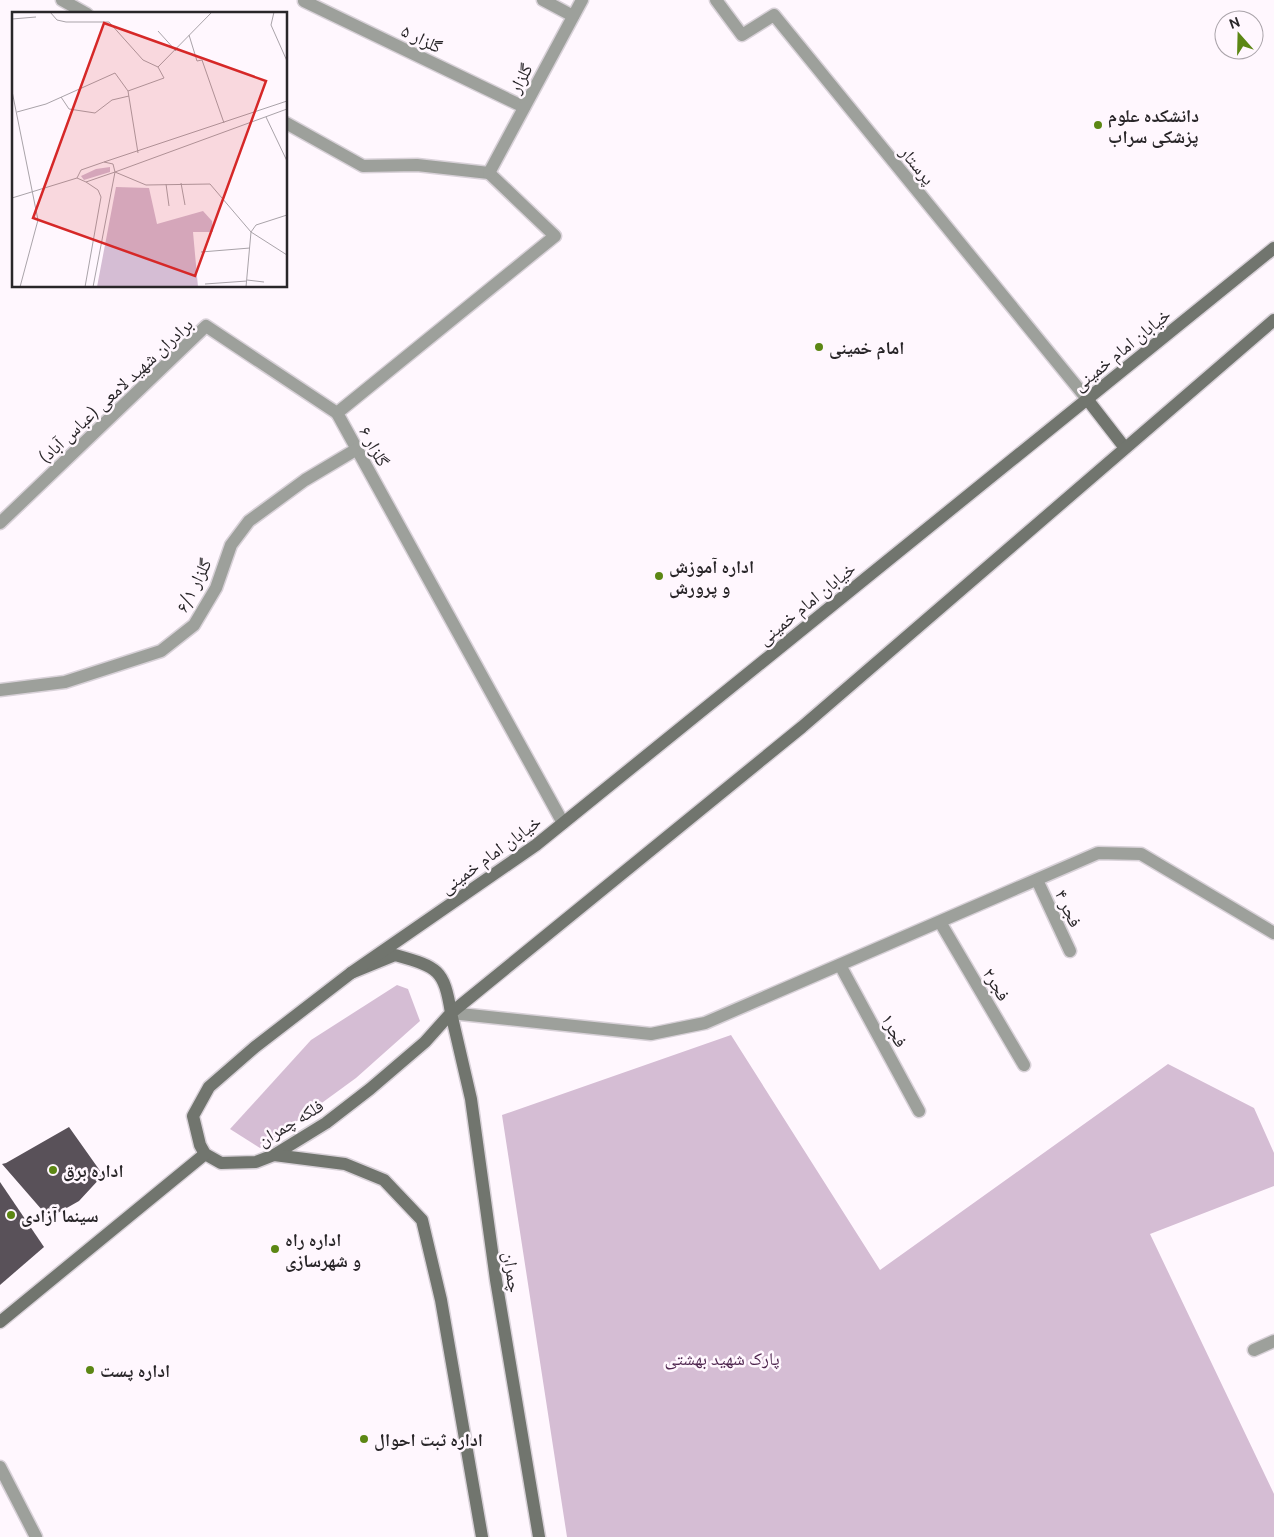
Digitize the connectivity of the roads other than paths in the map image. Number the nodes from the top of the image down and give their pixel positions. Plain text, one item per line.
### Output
1 (62, 0) edge
2 (543, 0) edge
3 (582, 0) edge
4 (716, 0) edge
5 (304, 1) dead end
6 (83, 12) edge
7 (573, 16) junction
8 (524, 107) junction
9 (288, 124) edge
10 (489, 173) junction
11 (1274, 248) edge
12 (1274, 320) edge
13 (1087, 399) junction
14 (337, 413) junction
15 (1125, 448) junction
16 (357, 449) junction
17 (0, 523) edge
18 (0, 690) edge
19 (563, 823) junction
20 (1037, 880) junction
21 (940, 922) junction
22 (1274, 933) edge
23 (1070, 951) dead end
24 (840, 965) junction
25 (351, 973) junction
26 (451, 1013) junction
27 (1024, 1065) dead end
28 (919, 1111) dead end
29 (205, 1154) junction
30 (274, 1155) junction
31 (0, 1322) edge
32 (1274, 1341) edge
33 (1254, 1350) dead end
34 (0, 1467) edge
35 (36, 1537) edge
36 (482, 1537) edge
37 (538, 1537) edge

1 - 6 street
2 - 7 street
3 - 7 street, گلزار
4 - 13 street, پرستار
5 - 8 street, گلزار ۵
7 - 8 street, گلزار
8 - 10 street, گلزار
9 - 10 street
10 - 14 street
11 - 13 main road, خیابان امام خمینی
12 - 15 main road
13 - 15 main road
13 - 19 main road, خیابان امام خمینی
14 - 16 street, گلزار ۶
14 - 17 street, برادران شهید لامعی (عباس آباد)
15 - 26 main road
16 - 18 street, گلزار ۶/۱
16 - 19 street, گلزار ۶
19 - 25 main road, خیابان امام خمینی
20 - 21 street
20 - 22 street
20 - 23 street, فجر ۴
21 - 24 street
21 - 27 street, فجر۲
24 - 26 street
24 - 28 street, فجر۱
25 - 26 main road
25 - 29 main road
26 - 30 main road, فلکه چمران
26 - 37 main road, چمران
29 - 30 main road, فلکه چمران
29 - 31 main road
30 - 36 main road
32 - 33 street
34 - 35 street

